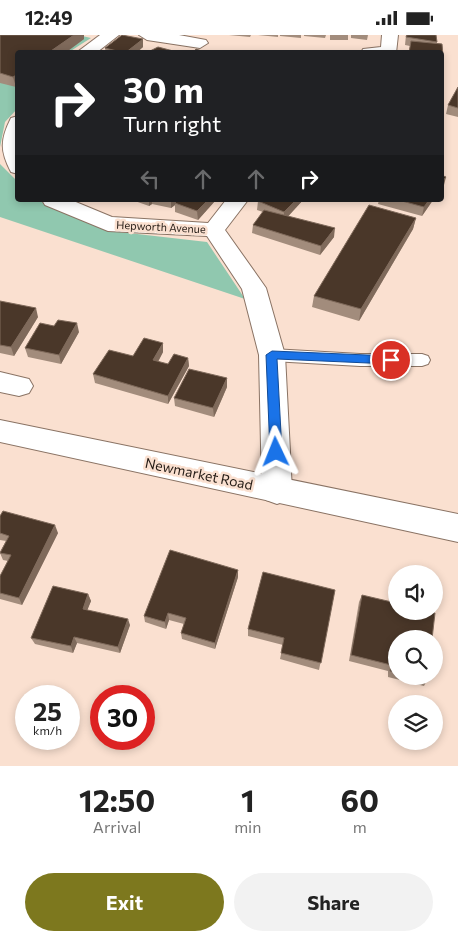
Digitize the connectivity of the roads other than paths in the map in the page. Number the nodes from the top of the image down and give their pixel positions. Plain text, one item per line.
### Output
1 (111, 35) edge
2 (147, 35) edge
3 (390, 35) edge
4 (200, 43) dead end
5 (88, 50) edge
6 (389, 50) edge
7 (15, 128) edge
8 (15, 164) edge
9 (58, 202) edge
10 (235, 202) edge
11 (214, 230) junction
12 (272, 355) junction
13 (422, 359) dead end
14 (0, 431) edge
15 (277, 491) junction
16 (458, 528) edge

1 - 5 street
2 - 4 street
3 - 6 street
7 - 8 street
9 - 11 street, Hepworth Avenue
10 - 11 street
11 - 12 street
12 - 13 lane
12 - 15 street
14 - 15 street, Newmarket Road
15 - 16 street, Newmarket Road

